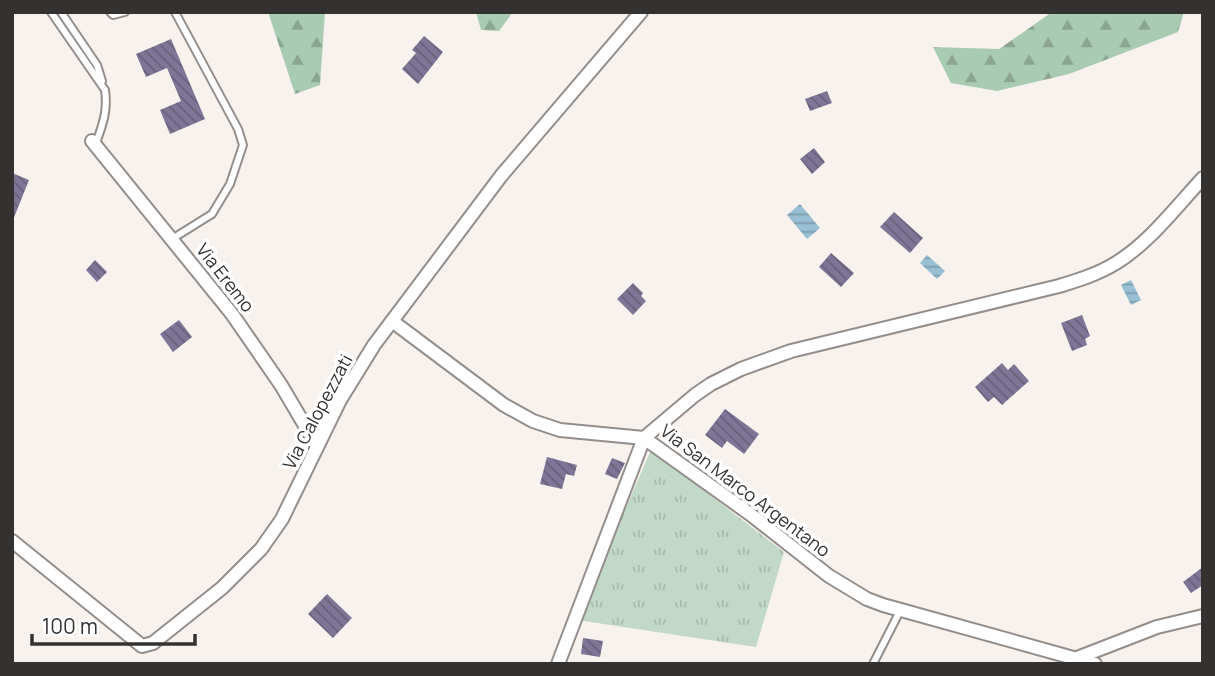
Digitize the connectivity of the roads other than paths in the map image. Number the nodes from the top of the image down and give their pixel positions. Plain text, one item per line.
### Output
1 (51, 12) edge
2 (61, 12) edge
3 (110, 12) edge
4 (125, 12) edge
5 (176, 12) edge
6 (641, 12) edge
7 (105, 90) junction
8 (94, 143) joint
9 (1203, 178) edge
10 (172, 239) junction
11 (392, 321) junction
12 (644, 438) junction
13 (317, 446) junction
14 (12, 541) edge
15 (901, 609) junction
16 (1203, 616) edge
17 (1077, 661) edge
18 (558, 664) edge
19 (873, 664) edge
20 (1094, 664) edge

1 - 7 lane
2 - 7 lane
3 - 4 lane
5 - 10 lane
6 - 11 street, Via Calopezzati
7 - 8 lane
8 - 10 street, Via Eremo
9 - 12 street
10 - 13 street, Via Eremo
11 - 12 street, Via San Marco Argentano
11 - 13 street, Via Calopezzati
12 - 15 street, Via San Marco Argentano
12 - 18 street
13 - 14 street, Via Calopezzati
15 - 17 street, Via San Marco Argentano
15 - 19 lane
16 - 17 street
17 - 20 street, Via San Marco Argentano

